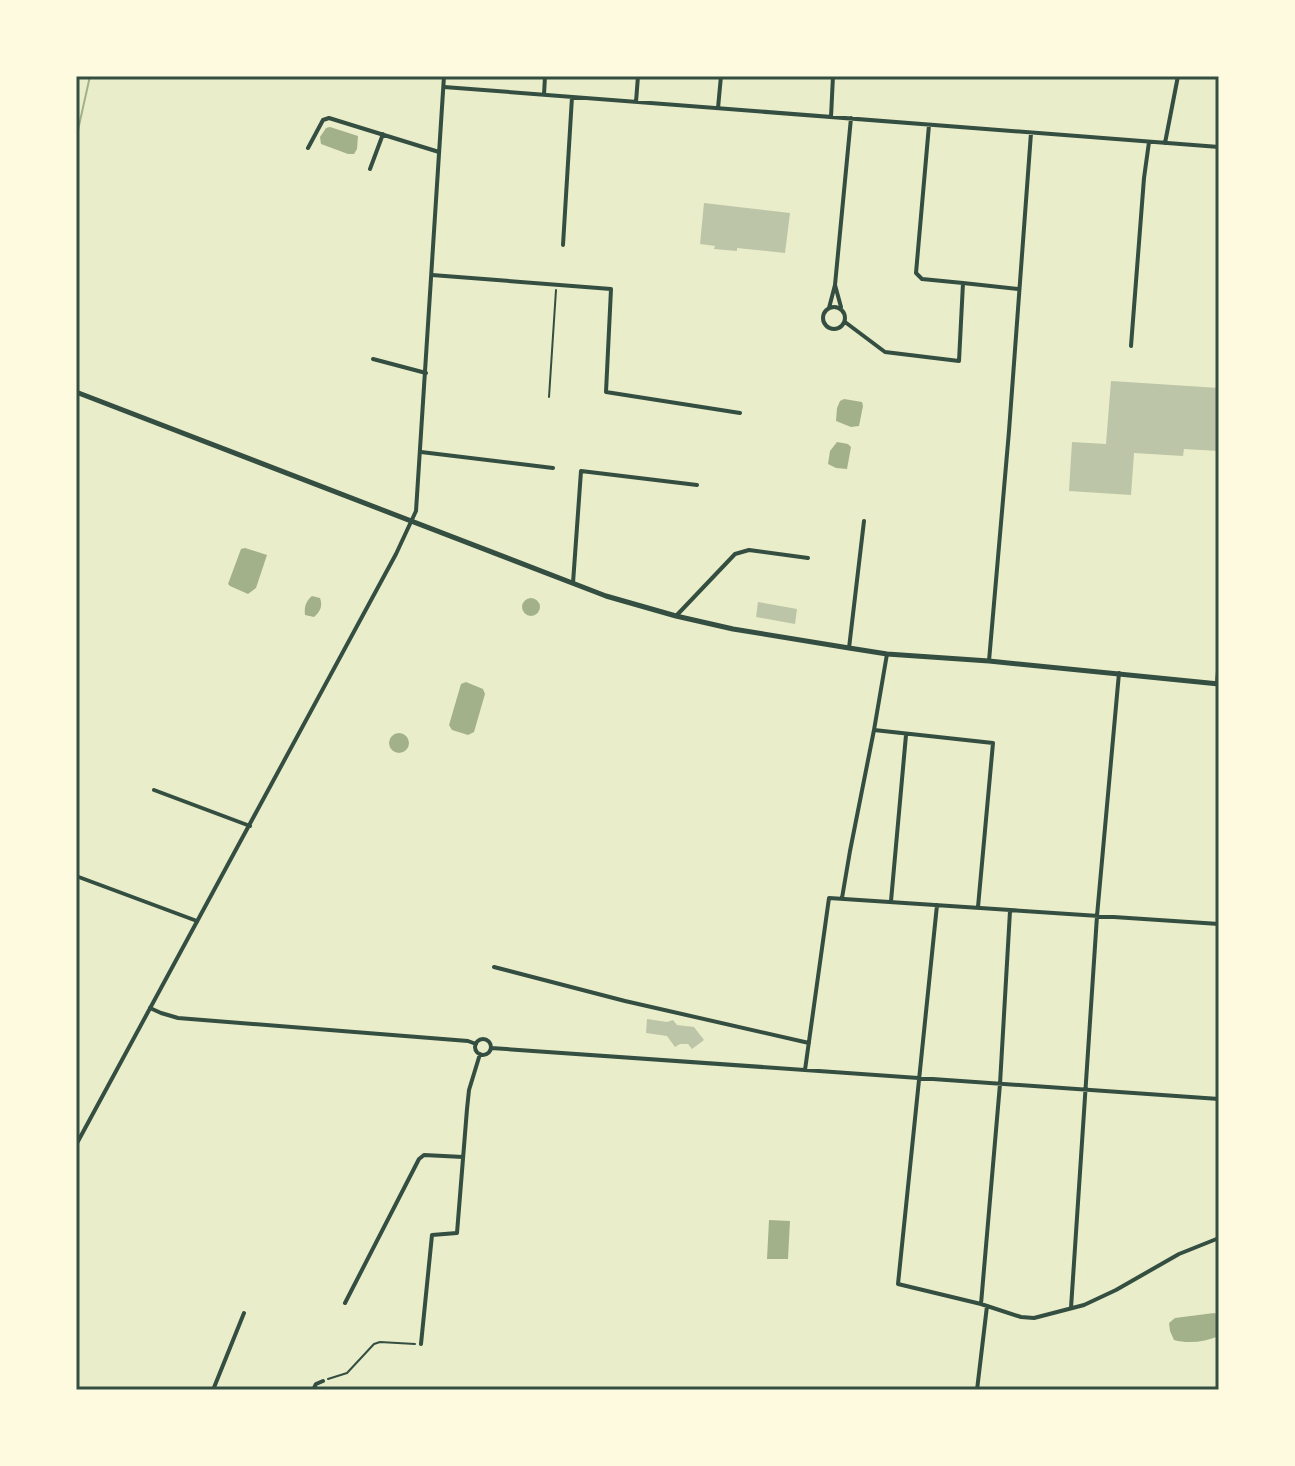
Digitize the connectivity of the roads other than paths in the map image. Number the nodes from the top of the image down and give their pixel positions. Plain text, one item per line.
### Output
1 (444, 76) edge
2 (545, 76) edge
3 (638, 76) edge
4 (721, 76) edge
5 (833, 76) edge
6 (1178, 76) edge
7 (444, 87) junction
8 (544, 95) junction
9 (572, 97) junction
10 (636, 102) junction
11 (718, 108) junction
12 (831, 117) junction
13 (851, 118) junction
14 (929, 125) junction
15 (1031, 133) junction
16 (383, 134) junction
17 (1149, 142) junction
18 (1165, 143) junction
19 (1219, 147) edge
20 (308, 148) dead end
21 (439, 152) junction
22 (370, 169) dead end
23 (563, 245) dead end
24 (432, 275) junction
25 (963, 283) junction
26 (835, 285) junction
27 (1019, 289) junction
28 (829, 308) junction
29 (842, 309) junction
30 (845, 322) junction
31 (1131, 346) dead end
32 (373, 359) dead end
33 (426, 373) junction
34 (76, 392) edge
35 (740, 413) dead end
36 (421, 452) junction
37 (553, 468) dead end
38 (697, 485) dead end
39 (412, 520) junction
40 (864, 521) dead end
41 (808, 558) dead end
42 (573, 583) junction
43 (676, 616) junction
44 (849, 648) junction
45 (887, 654) junction
46 (1219, 660) edge
47 (989, 661) junction
48 (1119, 673) junction
49 (1218, 684) edge
50 (874, 730) junction
51 (906, 735) junction
52 (154, 790) dead end
53 (250, 826) junction
54 (76, 876) edge
55 (842, 898) junction
56 (891, 901) junction
57 (937, 905) junction
58 (978, 907) junction
59 (1010, 911) junction
60 (1097, 916) junction
61 (197, 921) junction
62 (1219, 924) edge
63 (494, 967) dead end
64 (150, 1008) junction
65 (809, 1043) junction
66 (476, 1044) junction
67 (491, 1048) junction
68 (480, 1054) junction
69 (805, 1070) junction
70 (919, 1078) junction
71 (1000, 1084) junction
72 (1087, 1090) junction
73 (1219, 1099) edge
74 (76, 1145) edge
75 (463, 1157) junction
76 (1219, 1238) edge
77 (345, 1303) dead end
78 (981, 1304) junction
79 (987, 1306) junction
80 (1071, 1308) junction
81 (244, 1313) dead end
82 (421, 1344) road end
83 (323, 1381) road end
84 (213, 1390) edge
85 (313, 1390) edge
86 (977, 1390) edge

1 - 7 street
2 - 8 street
3 - 10 street
4 - 11 street
5 - 12 street
6 - 18 street
7 - 8 street
7 - 21 street
8 - 9 street
9 - 10 street
9 - 23 street
10 - 11 street
11 - 12 street
12 - 13 street
13 - 14 street
13 - 26 street
14 - 15 street
14 - 25 street
15 - 17 street
15 - 27 street
16 - 20 street
16 - 21 street
16 - 22 street
17 - 18 street
17 - 31 street
18 - 19 street
21 - 24 street
24 - 33 street
24 - 35 street
25 - 27 street
25 - 30 street
26 - 28 street
26 - 29 street
27 - 47 street
28 - 29 street
28 - 30 street
29 - 30 street
32 - 33 street
33 - 36 street
34 - 39 main road
36 - 37 street
36 - 39 street
38 - 42 street
39 - 42 main road
39 - 53 street
40 - 44 street
41 - 43 street
42 - 43 main road
43 - 44 main road
44 - 45 main road
45 - 47 main road
45 - 50 street
46 - 49 street
47 - 48 main road
48 - 49 main road
48 - 60 street
50 - 51 street
50 - 55 street
51 - 56 street
51 - 58 street
52 - 53 street
53 - 61 street
54 - 61 street
55 - 56 street
55 - 65 street
56 - 57 street
57 - 58 street
57 - 70 street
58 - 59 street
59 - 60 street
59 - 71 street
60 - 62 street
60 - 72 street
61 - 64 street
63 - 65 street
64 - 66 street
64 - 74 street
65 - 69 street
66 - 67 street
66 - 68 street
67 - 68 street
67 - 69 street
68 - 75 street
69 - 70 street
70 - 71 street
70 - 78 street
71 - 72 street
71 - 78 street
72 - 73 street
72 - 80 street
75 - 77 street
75 - 82 street
76 - 80 street
78 - 79 street
79 - 80 street
79 - 86 street
81 - 84 street
83 - 85 street

